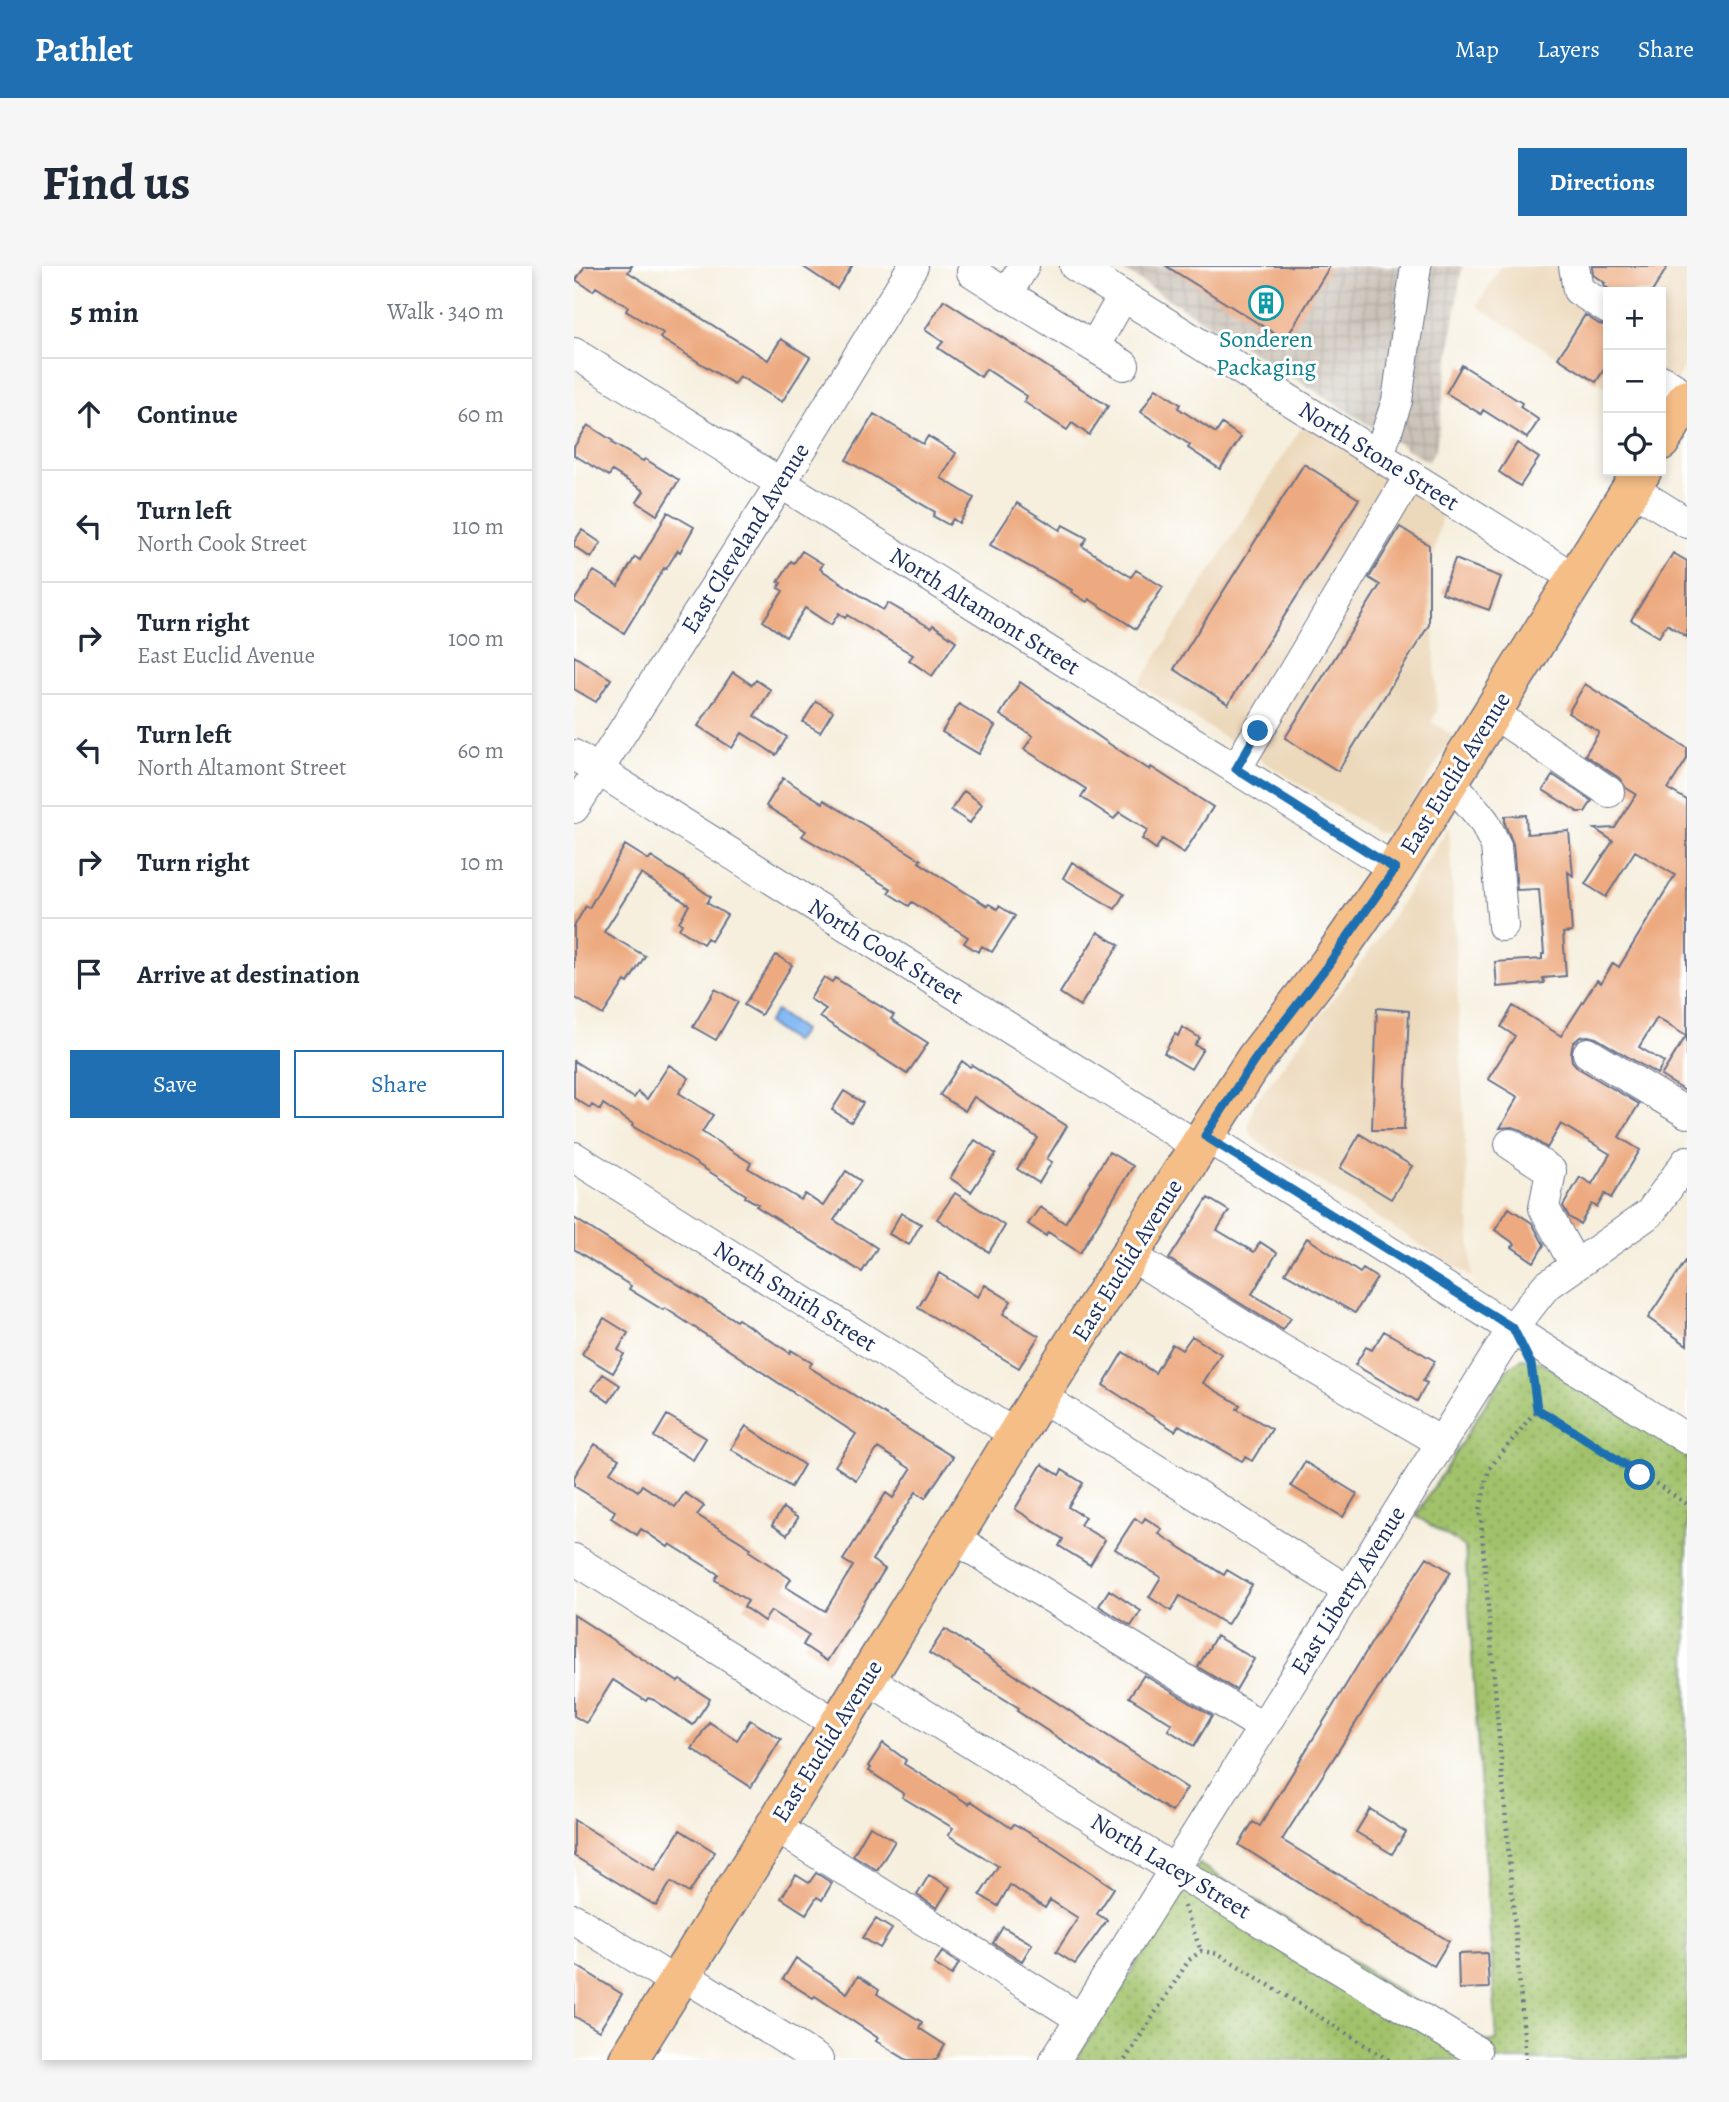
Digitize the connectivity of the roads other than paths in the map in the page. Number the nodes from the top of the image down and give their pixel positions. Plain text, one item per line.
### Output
1 (913, 266) edge
2 (1024, 266) edge
3 (1075, 266) edge
4 (1416, 266) edge
5 (1574, 266) edge
6 (972, 272) dead end
7 (1007, 293) junction
8 (1123, 296) junction
9 (1603, 306) edge
10 (1094, 347) junction
11 (574, 353) edge
12 (1124, 365) dead end
13 (1666, 383) edge
14 (1687, 397) edge
15 (1666, 433) edge
16 (1379, 455) junction
17 (1410, 475) junction
18 (1637, 480) edge
19 (782, 483) junction
20 (1687, 523) edge
21 (1576, 579) junction
22 (1493, 713) junction
23 (586, 762) edge
24 (1236, 769) junction
25 (1450, 780) junction
26 (1609, 792) dead end
27 (574, 808) edge
28 (1395, 869) junction
29 (1503, 926) dead end
30 (1587, 1054) dead end
31 (1687, 1112) edge
32 (1202, 1142) junction
33 (1510, 1144) dead end
34 (574, 1157) edge
35 (1686, 1165) edge
36 (1130, 1255) junction
37 (1575, 1265) junction
38 (1513, 1328) junction
39 (1040, 1396) junction
40 (1016, 1435) junction
41 (1687, 1439) edge
42 (1441, 1442) junction
43 (952, 1537) junction
44 (574, 1559) edge
45 (1347, 1590) junction
46 (866, 1678) junction
47 (838, 1726) junction
48 (1263, 1727) junction
49 (774, 1826) junction
50 (1175, 1870) junction
51 (574, 1919) edge
52 (678, 1978) junction
53 (1081, 2020) junction
54 (1476, 2051) dead end
55 (628, 2060) edge
56 (818, 2060) edge
57 (1055, 2060) edge

1 - 19 street, East Cleveland Avenue
2 - 7 street
3 - 8 street, North Stone Street
4 - 16 street
5 - 9 street
6 - 7 street
7 - 10 street
8 - 10 street
8 - 16 street, North Stone Street
10 - 12 street
11 - 19 street, North Altamont Street
13 - 14 street
14 - 15 main road
16 - 17 street, North Stone Street
17 - 21 street, North Stone Street
17 - 24 street
18 - 20 street
18 - 21 main road, East Euclid Avenue
19 - 23 street, East Cleveland Avenue
19 - 24 street, North Altamont Street
21 - 22 main road, East Euclid Avenue
22 - 25 main road, East Euclid Avenue
22 - 26 street
23 - 27 street, East Cleveland Avenue
23 - 32 street, North Cook Street
24 - 28 street, North Altamont Street
25 - 28 main road, East Euclid Avenue
25 - 29 street
28 - 32 main road, East Euclid Avenue
30 - 31 street
32 - 36 main road, East Euclid Avenue
32 - 38 street, North Cook Street
33 - 37 street
34 - 40 street, North Smith Street
35 - 37 street, East Liberty Avenue
36 - 39 main road, East Euclid Avenue
36 - 42 street
37 - 38 street, East Liberty Avenue
38 - 41 street, North Cook Street
38 - 42 street, East Liberty Avenue
39 - 40 main road, East Euclid Avenue
39 - 45 street
40 - 43 main road, East Euclid Avenue
42 - 45 street, East Liberty Avenue
43 - 46 main road, East Euclid Avenue
43 - 48 street
44 - 47 street
45 - 48 street, East Liberty Avenue
46 - 47 main road, East Euclid Avenue
46 - 50 street, North Lacey Street
47 - 49 main road, East Euclid Avenue
48 - 50 street, East Liberty Avenue
49 - 52 main road, East Euclid Avenue
49 - 53 street
50 - 53 street, East Liberty Avenue
50 - 54 street, North Lacey Street
51 - 52 street
52 - 55 main road, East Euclid Avenue
52 - 56 street
53 - 57 street, East Liberty Avenue

